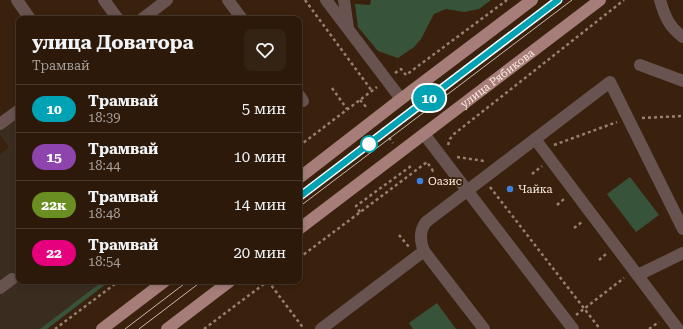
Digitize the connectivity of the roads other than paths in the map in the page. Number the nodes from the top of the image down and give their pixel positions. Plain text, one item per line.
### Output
1 (17, 0) edge
2 (104, 0) edge
3 (167, 0) edge
4 (228, 0) edge
5 (326, 0) edge
6 (344, 0) edge
7 (532, 0) edge
8 (600, 0) edge
9 (660, 0) edge
10 (28, 16) edge
11 (116, 16) edge
12 (146, 16) edge
13 (240, 16) edge
14 (348, 29) junction
15 (683, 37) edge
16 (640, 65) dead end
17 (683, 81) edge
18 (401, 99) junction
19 (16, 112) edge
20 (0, 124) edge
21 (424, 134) junction
22 (538, 144) junction
23 (302, 176) edge
24 (467, 191) junction
25 (302, 227) edge
26 (683, 229) edge
27 (424, 251) junction
28 (683, 253) edge
29 (636, 273) junction
30 (12, 279) dead end
31 (161, 284) edge
32 (226, 284) edge
33 (0, 288) edge
34 (570, 325) edge
35 (102, 329) edge
36 (167, 329) edge
37 (321, 329) edge
38 (484, 329) edge
39 (678, 329) edge

1 - 10 street
2 - 11 street
3 - 12 street
4 - 13 street
5 - 14 street
6 - 14 street
7 - 18 main road
8 - 21 main road, улица Рябикова
9 - 15 street
14 - 18 street
16 - 17 street
18 - 23 main road
19 - 20 street
21 - 24 street
21 - 25 main road, улица Рябикова
22 - 24 street
22 - 26 street
22 - 29 street
24 - 27 street
24 - 34 street
27 - 37 street
27 - 38 street
28 - 29 street
29 - 39 street
30 - 33 street
31 - 35 main road
32 - 36 main road

